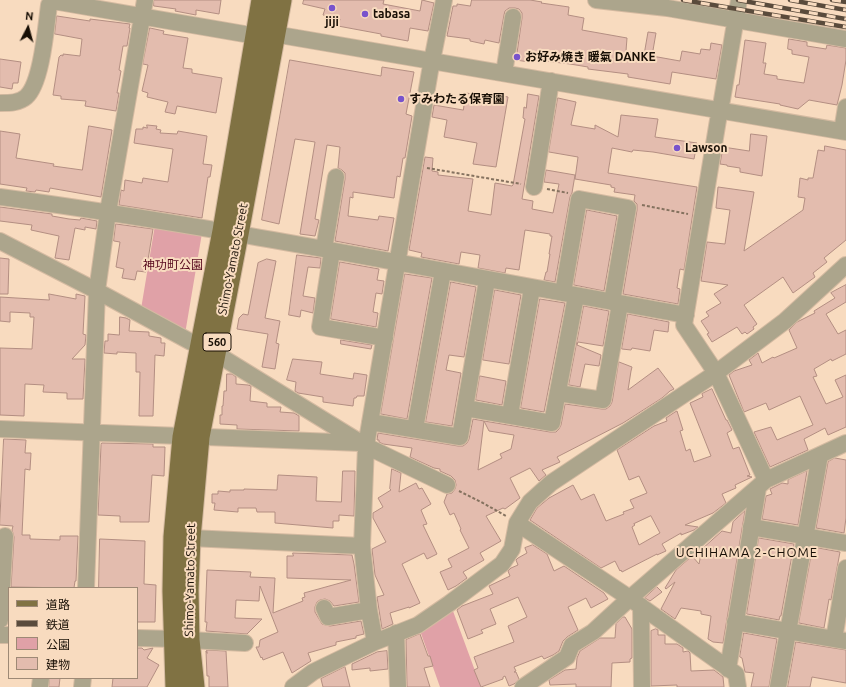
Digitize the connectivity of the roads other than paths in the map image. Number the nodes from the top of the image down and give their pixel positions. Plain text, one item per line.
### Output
1 (145, 0) edge
2 (262, 0) edge
3 (281, 0) edge
4 (444, 0) edge
5 (596, 0) edge
6 (739, 0) edge
7 (142, 16) junction
8 (513, 17) dead end
9 (736, 19) junction
10 (265, 35) junction
11 (846, 39) edge
12 (432, 60) junction
13 (504, 73) junction
14 (551, 81) junction
15 (0, 103) edge
16 (846, 107) edge
17 (720, 110) junction
18 (844, 131) edge
19 (336, 176) dead end
20 (534, 187) road end
21 (0, 197) edge
22 (108, 212) junction
23 (230, 232) junction
24 (0, 241) edge
25 (328, 250) junction
26 (397, 262) junction
27 (846, 265) edge
28 (443, 271) junction
29 (487, 280) junction
30 (532, 288) junction
31 (97, 291) junction
32 (569, 294) junction
33 (616, 303) junction
34 (686, 315) junction
35 (384, 338) junction
36 (208, 350) junction
37 (716, 373) junction
38 (558, 393) junction
39 (465, 408) junction
40 (510, 415) junction
41 (370, 422) junction
42 (415, 429) junction
43 (0, 430) edge
44 (91, 434) junction
45 (191, 437) junction
46 (846, 442) edge
47 (363, 444) junction
48 (820, 455) junction
49 (762, 484) junction
50 (447, 485) road end
51 (517, 523) junction
52 (751, 527) junction
53 (5, 536) dead end
54 (805, 536) junction
55 (190, 538) junction
56 (846, 543) edge
57 (362, 546) junction
58 (846, 568) edge
59 (86, 587) edge
60 (635, 602) junction
61 (324, 608) dead end
62 (369, 610) junction
63 (0, 620) edge
64 (735, 622) junction
65 (788, 630) junction
66 (396, 633) junction
67 (138, 638) edge
68 (182, 640) junction
69 (840, 640) edge
70 (375, 642) junction
71 (245, 643) dead end
72 (728, 669) junction
73 (315, 680) edge
74 (176, 687) edge
75 (194, 687) edge
76 (293, 687) edge
77 (398, 687) edge
78 (523, 687) edge
79 (642, 687) edge
80 (738, 687) edge
81 (778, 687) edge

1 - 7 street
2 - 10 main road, Shimo-Yamato Street / 560
3 - 10 main road, Shimo-Yamato Street / 560
4 - 12 street
5 - 9 street
6 - 9 street
7 - 10 street
7 - 15 street
7 - 22 street
8 - 13 street
9 - 11 street
9 - 17 street
10 - 12 street
10 - 23 main road, Shimo-Yamato Street / 560
12 - 13 street
12 - 26 street
13 - 14 street
14 - 17 street
14 - 20 street
16 - 18 street
17 - 18 street
17 - 34 street
19 - 25 street
21 - 22 street
22 - 23 street
22 - 31 street
23 - 25 street
23 - 36 main road, Shimo-Yamato Street / 560
24 - 31 street
25 - 26 street
25 - 35 street
26 - 28 street
26 - 35 street
27 - 37 street
28 - 29 street
28 - 42 street
29 - 30 street
29 - 39 street
30 - 32 street
30 - 40 street
31 - 36 street
31 - 44 street
32 - 33 street
32 - 33 street
32 - 38 street
33 - 34 street
33 - 38 street
34 - 37 street
35 - 41 street
36 - 45 main road, Shimo-Yamato Street / 560
36 - 47 street
37 - 49 street
37 - 51 street
38 - 40 street
39 - 40 street
39 - 42 street
41 - 42 street
41 - 47 street
43 - 44 street
44 - 45 street
44 - 59 street
45 - 47 street
45 - 55 main road, Shimo-Yamato Street / 560
45 - 68 main road, Shimo-Yamato Street / 560
46 - 48 street
47 - 50 street
47 - 57 street
48 - 49 street
48 - 54 street
49 - 52 street
49 - 60 street
51 - 60 street
51 - 66 street
52 - 54 street
52 - 64 street
53 - 63 street
54 - 56 street
54 - 65 street
55 - 57 street
55 - 68 main road, Shimo-Yamato Street / 560
57 - 62 street
58 - 69 street
60 - 72 street
60 - 78 street
60 - 79 street
61 - 62 street
62 - 70 street
64 - 65 street
64 - 72 street
65 - 69 street
65 - 81 street
66 - 70 street
66 - 77 street
67 - 68 street
68 - 71 street
68 - 74 main road, Shimo-Yamato Street / 560
68 - 75 main road, Shimo-Yamato Street / 560
70 - 73 street
72 - 80 street
73 - 76 street

